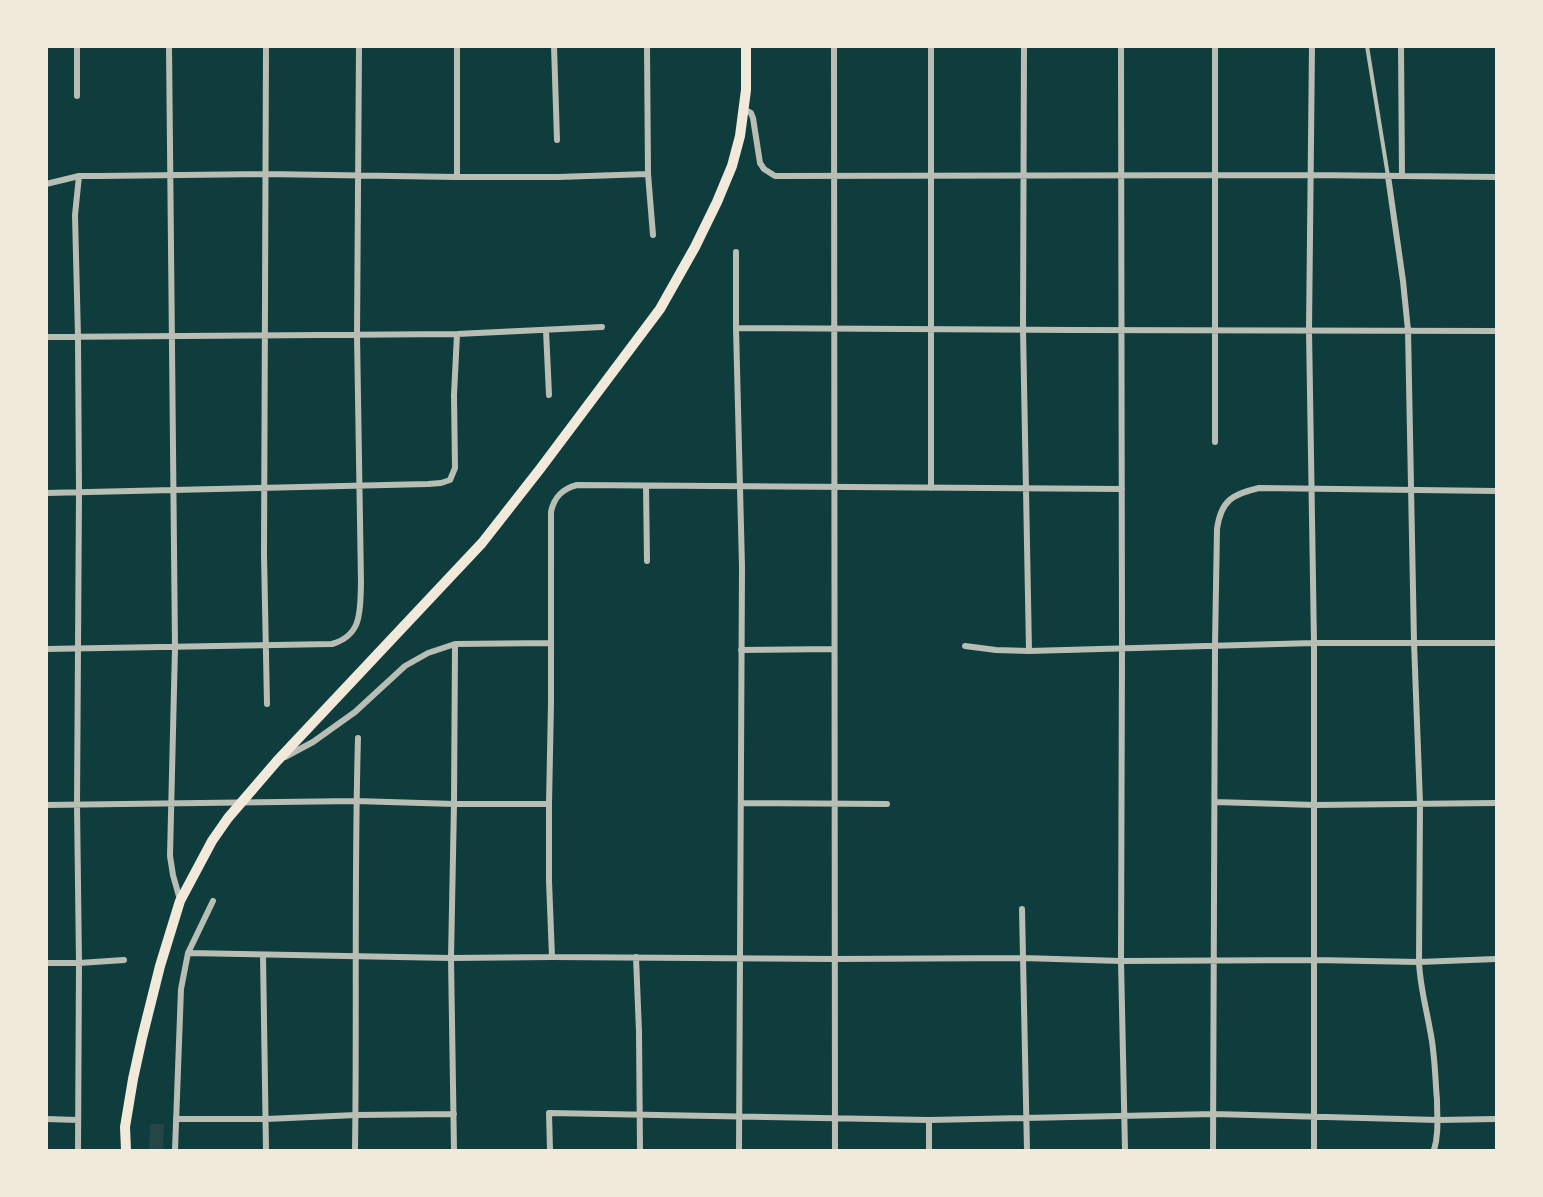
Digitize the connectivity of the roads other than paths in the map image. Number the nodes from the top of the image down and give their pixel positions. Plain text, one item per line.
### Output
1 (77, 46) edge
2 (170, 46) edge
3 (266, 46) edge
4 (359, 46) edge
5 (457, 46) edge
6 (554, 46) edge
7 (647, 46) edge
8 (746, 46) edge
9 (834, 46) edge
10 (931, 46) edge
11 (1024, 46) edge
12 (1121, 46) edge
13 (1215, 46) edge
14 (1312, 46) edge
15 (1367, 46) edge
16 (1401, 46) edge
17 (77, 96) dead end
18 (743, 109) junction
19 (557, 140) dead end
20 (265, 174) junction
21 (648, 174) junction
22 (170, 175) junction
23 (358, 175) junction
24 (833, 175) junction
25 (931, 175) junction
26 (1023, 175) junction
27 (1121, 175) junction
28 (1215, 175) junction
29 (1310, 175) junction
30 (79, 176) junction
31 (1388, 176) junction
32 (1402, 176) junction
33 (457, 177) junction
34 (1497, 177) edge
35 (46, 184) edge
36 (653, 235) dead end
37 (736, 252) dead end
38 (602, 327) dead end
39 (736, 328) junction
40 (834, 328) junction
41 (930, 329) junction
42 (1023, 329) junction
43 (546, 330) junction
44 (1121, 330) junction
45 (1215, 330) junction
46 (1309, 330) junction
47 (1408, 330) junction
48 (1497, 331) edge
49 (457, 334) junction
50 (173, 335) junction
51 (266, 335) junction
52 (357, 335) junction
53 (46, 337) edge
54 (78, 337) junction
55 (549, 395) dead end
56 (1215, 442) dead end
57 (360, 485) junction
58 (646, 486) junction
59 (741, 486) junction
60 (834, 487) junction
61 (265, 488) junction
62 (931, 488) junction
63 (1025, 488) junction
64 (1122, 489) junction
65 (1312, 489) junction
66 (1412, 489) junction
67 (172, 491) junction
68 (1497, 491) edge
69 (46, 492) edge
70 (79, 492) junction
71 (647, 561) dead end
72 (1414, 642) junction
73 (551, 643) junction
74 (1314, 643) junction
75 (1497, 643) edge
76 (454, 644) junction
77 (1215, 645) junction
78 (266, 646) junction
79 (965, 646) dead end
80 (175, 648) junction
81 (1122, 648) junction
82 (46, 649) edge
83 (78, 649) junction
84 (834, 649) junction
85 (741, 650) junction
86 (1029, 651) junction
87 (267, 704) dead end
88 (358, 738) dead end
89 (277, 761) junction
90 (356, 801) junction
91 (1215, 802) junction
92 (171, 803) junction
93 (741, 803) junction
94 (1420, 803) junction
95 (1497, 803) edge
96 (454, 804) junction
97 (549, 804) junction
98 (835, 804) junction
99 (887, 804) dead end
100 (46, 805) edge
101 (77, 805) junction
102 (1315, 805) junction
103 (180, 901) junction
104 (213, 901) dead end
105 (1022, 909) dead end
106 (188, 953) junction
107 (263, 955) junction
108 (357, 956) junction
109 (552, 957) junction
110 (636, 957) junction
111 (451, 958) junction
112 (740, 958) junction
113 (1023, 958) junction
114 (835, 959) junction
115 (1497, 959) edge
116 (124, 960) dead end
117 (1215, 960) junction
118 (1315, 960) junction
119 (1121, 961) junction
120 (1419, 962) junction
121 (46, 963) edge
122 (79, 963) junction
123 (454, 1114) junction
124 (1214, 1114) junction
125 (356, 1115) junction
126 (640, 1115) junction
127 (1125, 1115) junction
128 (1314, 1116) junction
129 (740, 1118) junction
130 (835, 1118) junction
131 (46, 1119) edge
132 (176, 1119) junction
133 (266, 1119) junction
134 (1026, 1119) junction
135 (1497, 1119) edge
136 (78, 1120) junction
137 (929, 1120) junction
138 (1438, 1120) junction
139 (78, 1150) edge
140 (126, 1150) edge
141 (175, 1150) edge
142 (266, 1150) edge
143 (355, 1150) edge
144 (454, 1150) edge
145 (550, 1150) edge
146 (640, 1150) edge
147 (739, 1150) edge
148 (836, 1150) edge
149 (929, 1150) edge
150 (1027, 1150) edge
151 (1125, 1150) edge
152 (1213, 1150) edge
153 (1314, 1150) edge
154 (1434, 1150) edge

1 - 17 street
2 - 22 street
3 - 20 street
4 - 23 street
5 - 33 street
6 - 19 street
7 - 21 street
8 - 18 main road
9 - 24 street
10 - 25 street
11 - 26 street
12 - 27 street
13 - 28 street
14 - 29 street
15 - 31 lane
16 - 32 street
18 - 24 street
18 - 89 main road
20 - 22 street
20 - 23 street
20 - 51 street
21 - 33 street
21 - 36 street
22 - 30 street
22 - 50 street
23 - 33 street
23 - 52 street
24 - 25 street
24 - 40 street
25 - 26 street
25 - 41 street
26 - 27 street
26 - 42 street
27 - 28 street
27 - 44 street
28 - 29 street
28 - 45 street
29 - 31 street
29 - 46 street
30 - 35 street
30 - 54 street
31 - 32 street
31 - 47 street
32 - 34 street
37 - 39 street
38 - 43 street
39 - 40 street
39 - 59 street
40 - 41 street
40 - 60 street
41 - 42 street
41 - 62 street
42 - 44 street
42 - 63 street
43 - 49 street
43 - 55 street
44 - 45 street
44 - 64 street
45 - 46 street
45 - 56 street
46 - 47 street
46 - 65 street
47 - 48 street
47 - 66 street
49 - 52 street
49 - 57 street
50 - 51 street
50 - 54 street
50 - 67 street
51 - 52 street
51 - 61 street
52 - 57 street
53 - 54 street
54 - 70 street
57 - 61 street
57 - 78 street
58 - 59 street
58 - 71 street
58 - 73 street
59 - 60 street
59 - 85 street
60 - 62 street
60 - 84 street
61 - 67 street
61 - 78 street
62 - 63 street
63 - 64 street
63 - 86 street
64 - 81 street
65 - 66 street
65 - 74 street
65 - 77 street
66 - 68 street
66 - 72 street
67 - 70 street
67 - 80 street
69 - 70 street
70 - 83 street
72 - 74 street
72 - 75 street
72 - 94 street
73 - 76 street
73 - 97 street
74 - 77 street
74 - 102 street
76 - 89 street
76 - 96 street
77 - 81 street
77 - 91 street
78 - 80 street
78 - 87 street
79 - 86 street
80 - 83 street
80 - 92 street
81 - 86 street
81 - 119 street
82 - 83 street
83 - 101 street
84 - 85 street
84 - 98 street
85 - 93 street
88 - 90 street
89 - 103 main road
90 - 92 street
90 - 96 street
90 - 108 street
91 - 102 street
91 - 117 street
92 - 101 street
92 - 103 street
93 - 98 street
93 - 112 street
94 - 95 street
94 - 102 street
94 - 120 street
96 - 97 street
96 - 111 street
97 - 109 street
98 - 99 street
98 - 114 street
100 - 101 street
101 - 122 street
102 - 118 street
103 - 140 main road
104 - 106 street
105 - 113 street
106 - 107 street
106 - 132 street
107 - 108 street
107 - 133 street
108 - 111 street
108 - 125 street
109 - 110 street
109 - 111 street
110 - 112 street
110 - 126 street
111 - 123 street
112 - 114 street
112 - 129 street
113 - 114 street
113 - 119 street
113 - 134 street
114 - 130 street
115 - 120 street
116 - 122 street
117 - 118 street
117 - 119 street
117 - 124 street
118 - 120 street
118 - 128 street
119 - 127 street
120 - 138 street
121 - 122 street
122 - 136 street
123 - 125 street
123 - 144 street
124 - 127 street
124 - 128 street
124 - 152 street
125 - 133 street
125 - 143 street
126 - 129 street
126 - 145 street
126 - 146 street
127 - 134 street
127 - 151 street
128 - 138 street
128 - 153 street
129 - 130 street
129 - 147 street
130 - 137 street
130 - 148 street
131 - 136 street
132 - 133 street
132 - 141 street
133 - 142 street
134 - 137 street
134 - 150 street
135 - 138 street
136 - 139 street
137 - 149 street
138 - 154 street

